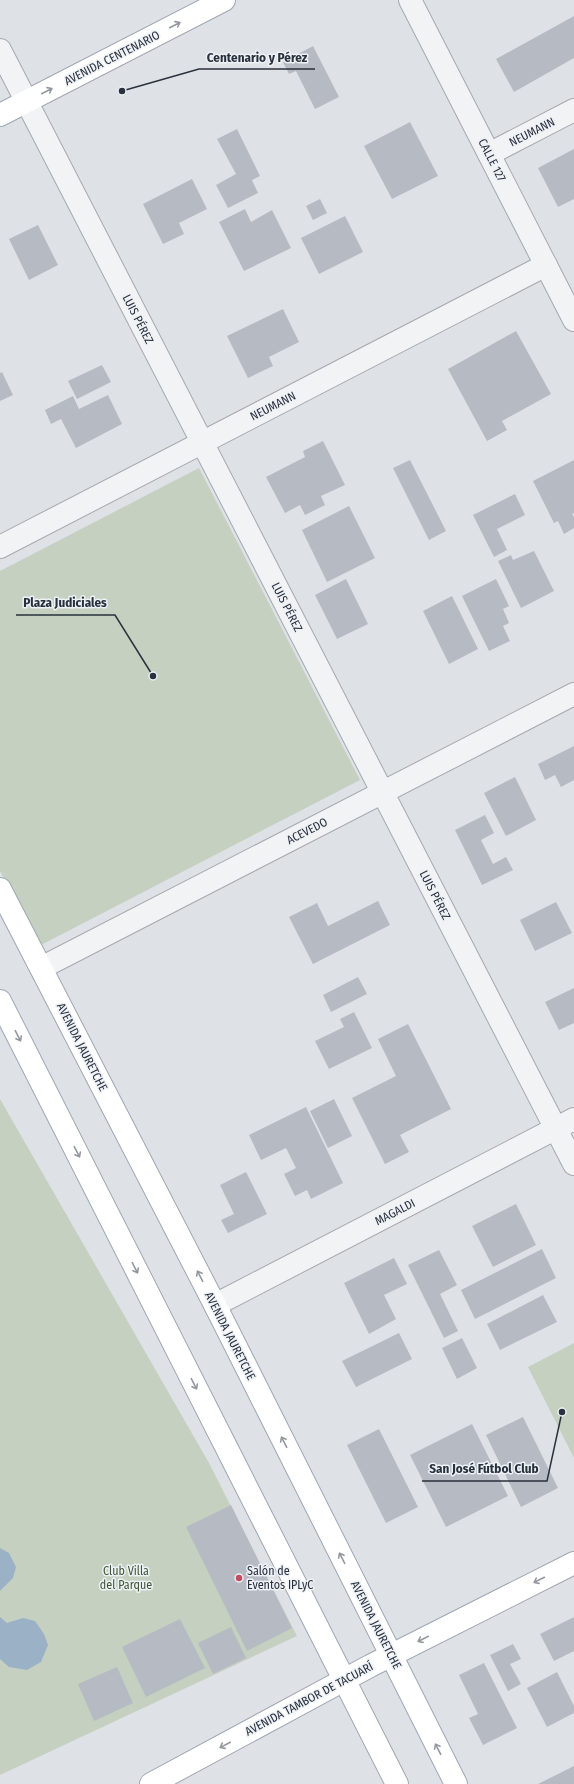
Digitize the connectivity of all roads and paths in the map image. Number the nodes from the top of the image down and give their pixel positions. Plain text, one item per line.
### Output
1 (224, 0) edge
2 (410, 0) edge
3 (0, 50) edge
4 (26, 102) junction
5 (574, 110) edge
6 (0, 115) edge
7 (489, 154) junction
8 (546, 265) junction
9 (574, 320) edge
10 (202, 443) junction
11 (0, 547) edge
12 (574, 694) edge
13 (382, 792) junction
14 (0, 889) edge
15 (41, 968) junction
16 (0, 1002) edge
17 (565, 1124) edge
18 (574, 1164) edge
19 (215, 1305) junction
20 (574, 1563) edge
21 (391, 1655) junction
22 (344, 1680) junction
23 (151, 1784) edge
24 (397, 1784) edge
25 (456, 1784) edge

4 -> 1 main road, AVENIDA CENTENARIO
2 - 7 street, CALLE 127
3 - 4 street, LUIS PÉREZ
4 - 6 main road, AVENIDA CENTENARIO
4 - 10 street, LUIS PÉREZ
5 - 7 street, NEUMANN
7 - 8 street, CALLE 127
8 - 9 street, CALLE 127
8 - 10 street, NEUMANN
10 - 11 street, NEUMANN
10 - 13 street, LUIS PÉREZ
12 - 13 street, ACEVEDO
13 - 15 street, ACEVEDO
13 - 17 street, LUIS PÉREZ
14 - 15 main road, AVENIDA JAURETCHE
19 -> 15 main road, AVENIDA JAURETCHE
16 -> 22 main road
17 - 18 street, LUIS PÉREZ
17 - 19 street, MAGALDI
21 -> 19 main road, AVENIDA JAURETCHE
20 -> 21 main road, AVENIDA TAMBOR DE TACUARÍ
21 - 22 main road, AVENIDA TAMBOR DE TACUARÍ
25 -> 21 main road, AVENIDA JAURETCHE
22 -> 23 main road, AVENIDA TAMBOR DE TACUARÍ
22 - 24 main road

